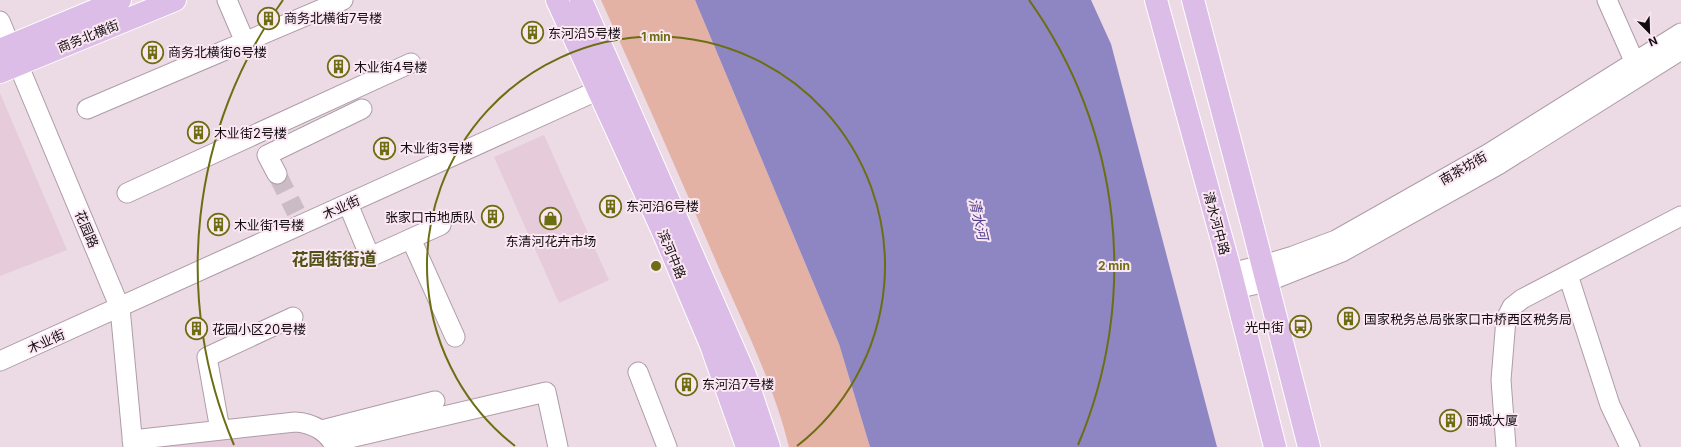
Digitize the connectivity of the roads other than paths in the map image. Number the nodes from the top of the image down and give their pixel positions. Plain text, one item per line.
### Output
1 (120, 0) edge
2 (176, 0) edge
3 (227, 0) edge
4 (343, 0) edge
5 (557, 0) edge
6 (581, 0) edge
7 (1156, 0) edge
8 (1193, 0) edge
9 (1607, 0) edge
10 (0, 21) edge
11 (1681, 33) edge
12 (245, 42) junction
13 (1681, 50) edge
14 (7, 58) edge
15 (411, 63) dead end
16 (1638, 69) junction
17 (608, 86) junction
18 (87, 108) dead end
19 (362, 108) dead end
20 (257, 134) junction
21 (267, 155) junction
22 (277, 174) tunnel mouth
23 (127, 193) dead end
24 (348, 204) junction
25 (1681, 216) edge
26 (441, 226) dead end
27 (411, 239) junction
28 (1265, 273) junction
29 (1568, 275) junction
30 (1233, 281) junction
31 (120, 308) junction
32 (293, 317) dead end
33 (455, 337) dead end
34 (0, 361) edge
35 (638, 372) dead end
36 (435, 401) dead end
37 (220, 430) junction
38 (330, 440) edge
39 (356, 442) edge
40 (768, 443) edge
41 (133, 444) edge
42 (557, 447) edge
43 (667, 447) edge
44 (746, 447) edge
45 (1276, 447) edge
46 (1309, 447) edge
47 (1506, 447) edge
48 (1630, 447) edge

1 - 14 main road, 商务北横街
2 - 14 main road, 商务北横街
3 - 12 street
4 - 12 street
5 - 17 main road, 滨河中路
6 - 17 main road, 滨河中路
7 - 30 main road, 清水河中路
8 - 28 main road
9 - 16 street
10 - 14 street, 花园路
11 - 16 street, 南茶坊街
12 - 18 street
13 - 16 street, 南茶坊街
14 - 31 street, 花园路
15 - 20 street
16 - 28 street, 南茶坊街
17 - 24 street, 木业街
17 - 40 main road, 滨河中路
17 - 44 main road, 滨河中路
19 - 21 street
20 - 21 street
20 - 23 street
21 - 22 street
24 - 27 street
24 - 31 street, 木业街
25 - 29 street
26 - 27 street
27 - 33 street
28 - 30 street, 南茶坊街
28 - 46 main road
29 - 47 street
29 - 48 street
30 - 45 main road, 清水河中路
31 - 34 street, 木业街
31 - 41 street, 花园路
32 - 37 street
35 - 43 street
36 - 38 street
37 - 38 street
37 - 41 street
38 - 39 street
39 - 42 street
40 - 44 street

